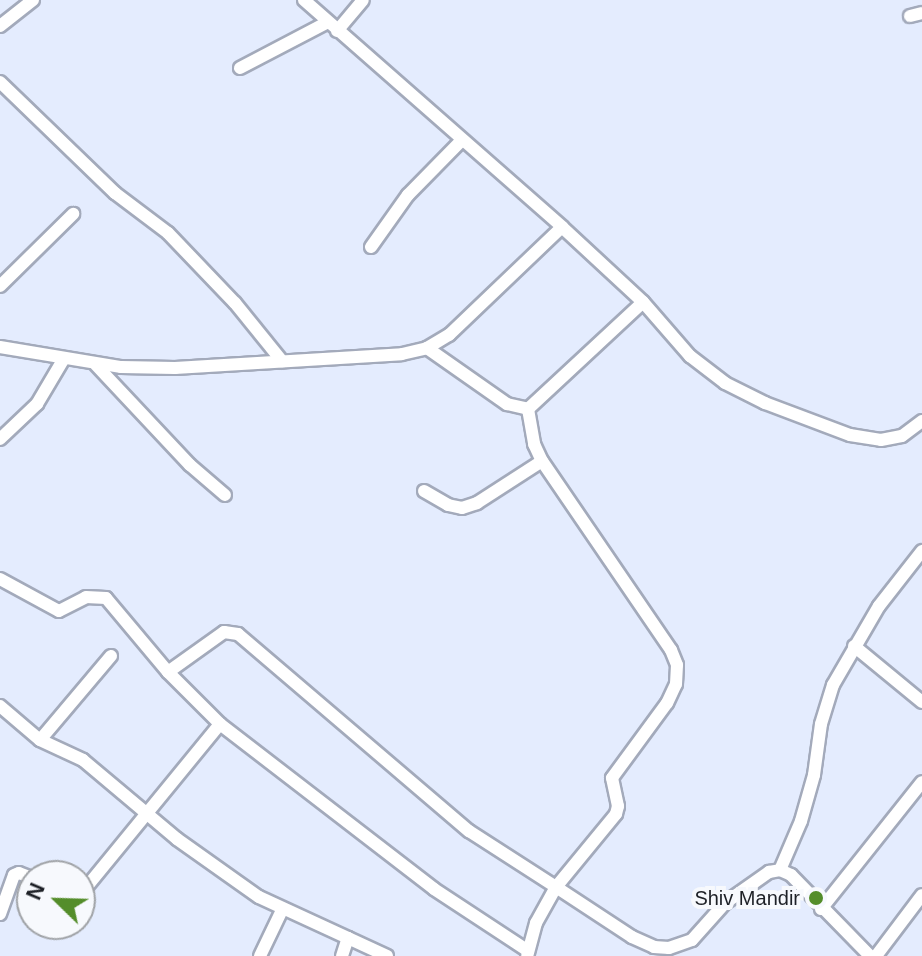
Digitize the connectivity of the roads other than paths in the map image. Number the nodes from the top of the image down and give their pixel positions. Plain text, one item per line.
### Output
1 (33, 0) edge
2 (304, 0) edge
3 (363, 0) edge
4 (0, 26) edge
5 (332, 27) junction
6 (240, 68) dead end
7 (0, 82) edge
8 (462, 140) junction
9 (73, 214) dead end
10 (562, 227) junction
11 (371, 247) dead end
12 (0, 286) edge
13 (643, 302) junction
14 (0, 347) edge
15 (427, 348) junction
16 (63, 360) junction
17 (282, 361) junction
18 (96, 365) junction
19 (528, 409) junction
20 (922, 421) edge
21 (0, 439) edge
22 (542, 461) junction
23 (424, 491) dead end
24 (225, 495) dead end
25 (922, 551) edge
26 (0, 579) edge
27 (854, 646) junction
28 (111, 656) dead end
29 (168, 672) junction
30 (922, 702) edge
31 (0, 706) edge
32 (220, 724) junction
33 (40, 740) junction
34 (922, 782) edge
35 (145, 812) junction
36 (780, 870) junction
37 (16, 874) edge
38 (96, 875) edge
39 (556, 887) junction
40 (922, 895) edge
41 (821, 909) junction
42 (282, 910) junction
43 (0, 914) edge
44 (348, 938) junction
45 (527, 953) edge
46 (260, 956) edge
47 (342, 956) edge
48 (387, 956) edge
49 (873, 956) edge

1 - 4 street
2 - 5 street
3 - 5 street
5 - 6 street
5 - 8 street
7 - 17 street
8 - 10 street
8 - 11 street
9 - 12 street
10 - 13 street
10 - 15 street
13 - 19 street
13 - 20 street
14 - 16 street
15 - 17 street
15 - 19 street
16 - 18 street
16 - 21 street
17 - 18 street
18 - 24 street
19 - 22 street
22 - 23 street
22 - 39 street
25 - 27 street
26 - 29 street
27 - 30 street
27 - 36 street
28 - 33 street
29 - 32 street
29 - 39 street
31 - 33 street
32 - 35 street
32 - 45 street
33 - 35 street
34 - 41 street
35 - 38 street
35 - 42 street
36 - 39 street
36 - 41 street
37 - 43 street
39 - 45 street
40 - 49 street
41 - 49 street
42 - 44 street
42 - 46 street
44 - 47 street
44 - 48 street

